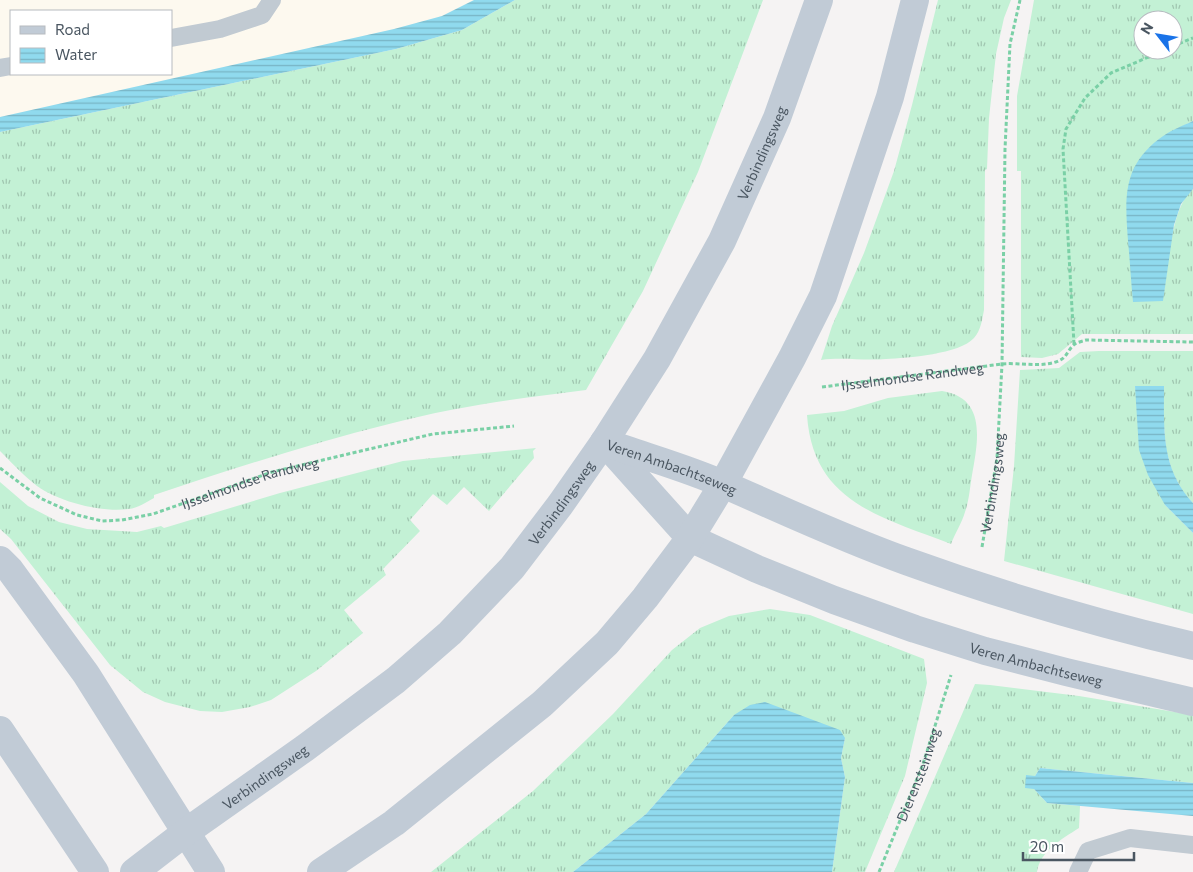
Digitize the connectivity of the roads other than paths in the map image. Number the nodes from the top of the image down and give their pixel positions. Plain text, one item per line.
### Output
1 (272, 0) edge
2 (819, 0) edge
3 (915, 0) edge
4 (172, 38) edge
5 (604, 442) junction
6 (723, 484) junction
7 (690, 538) junction
8 (0, 560) edge
9 (1193, 646) edge
10 (1193, 702) edge
11 (0, 730) edge
12 (186, 832) junction
13 (1193, 845) edge
14 (95, 872) edge
15 (134, 872) edge
16 (211, 872) edge
17 (321, 872) edge
18 (1078, 872) edge

1 - 4 lane
2 - 5 main road, Verbindingsweg
3 - 6 main road
5 - 6 main road, Veren Ambachtseweg
5 - 7 main road, Veren Ambachtseweg
5 - 12 main road, Verbindingsweg
6 - 7 main road
6 - 9 main road, Veren Ambachtseweg
7 - 10 main road, Veren Ambachtseweg
7 - 17 main road
8 - 12 main road
11 - 14 main road
12 - 15 main road, Verbindingsweg
12 - 16 main road
13 - 18 lane

